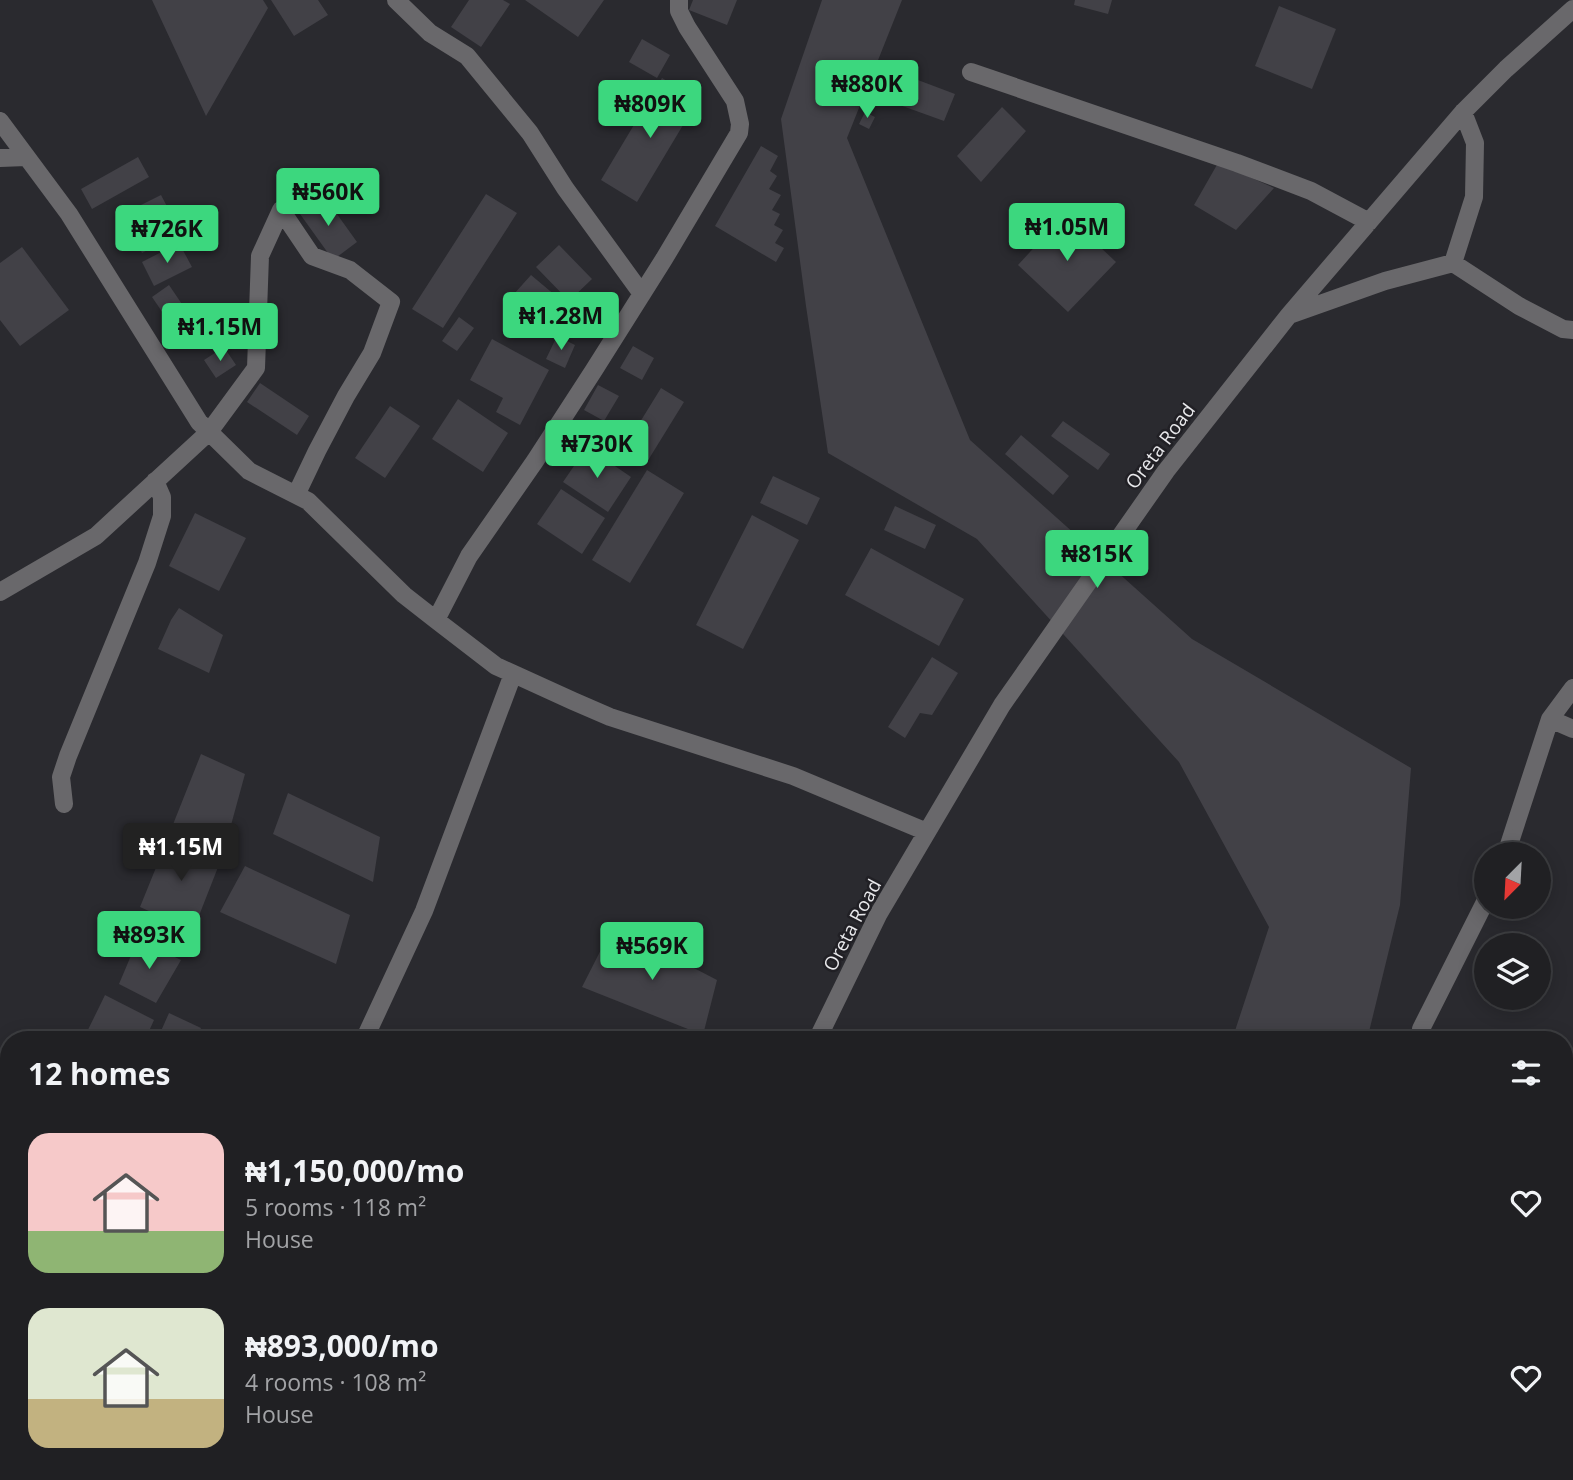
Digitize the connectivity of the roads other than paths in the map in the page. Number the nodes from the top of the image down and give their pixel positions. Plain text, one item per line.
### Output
1 (396, 0) edge
2 (679, 0) edge
3 (1570, 14) edge
4 (971, 72) dead end
5 (1463, 113) junction
6 (0, 121) edge
7 (26, 157) junction
8 (0, 158) edge
9 (1369, 222) junction
10 (1453, 262) junction
11 (642, 294) junction
12 (1289, 315) junction
13 (1573, 330) edge
14 (209, 432) junction
15 (155, 481) junction
16 (296, 495) junction
17 (0, 593) edge
18 (436, 620) junction
19 (513, 674) junction
20 (1573, 688) edge
21 (1550, 719) junction
22 (1573, 729) edge
23 (64, 804) dead end
24 (927, 832) junction
25 (1510, 842) edge
26 (1476, 919) edge
27 (368, 1031) edge
28 (821, 1031) edge
29 (1422, 1031) edge

1 - 11 street
2 - 11 street
3 - 5 street, Oreta Road
4 - 9 street
5 - 9 street, Oreta Road
5 - 10 street
6 - 7 street
7 - 8 street
7 - 14 street
9 - 12 street, Oreta Road
10 - 12 street
10 - 13 street
11 - 18 street
12 - 24 street, Oreta Road
14 - 15 street
14 - 16 street
14 - 16 street
15 - 17 street
15 - 23 street
16 - 18 street
18 - 19 street
19 - 24 street
19 - 27 street
20 - 21 street
21 - 22 street
21 - 25 street
24 - 28 street, Oreta Road
26 - 29 street

